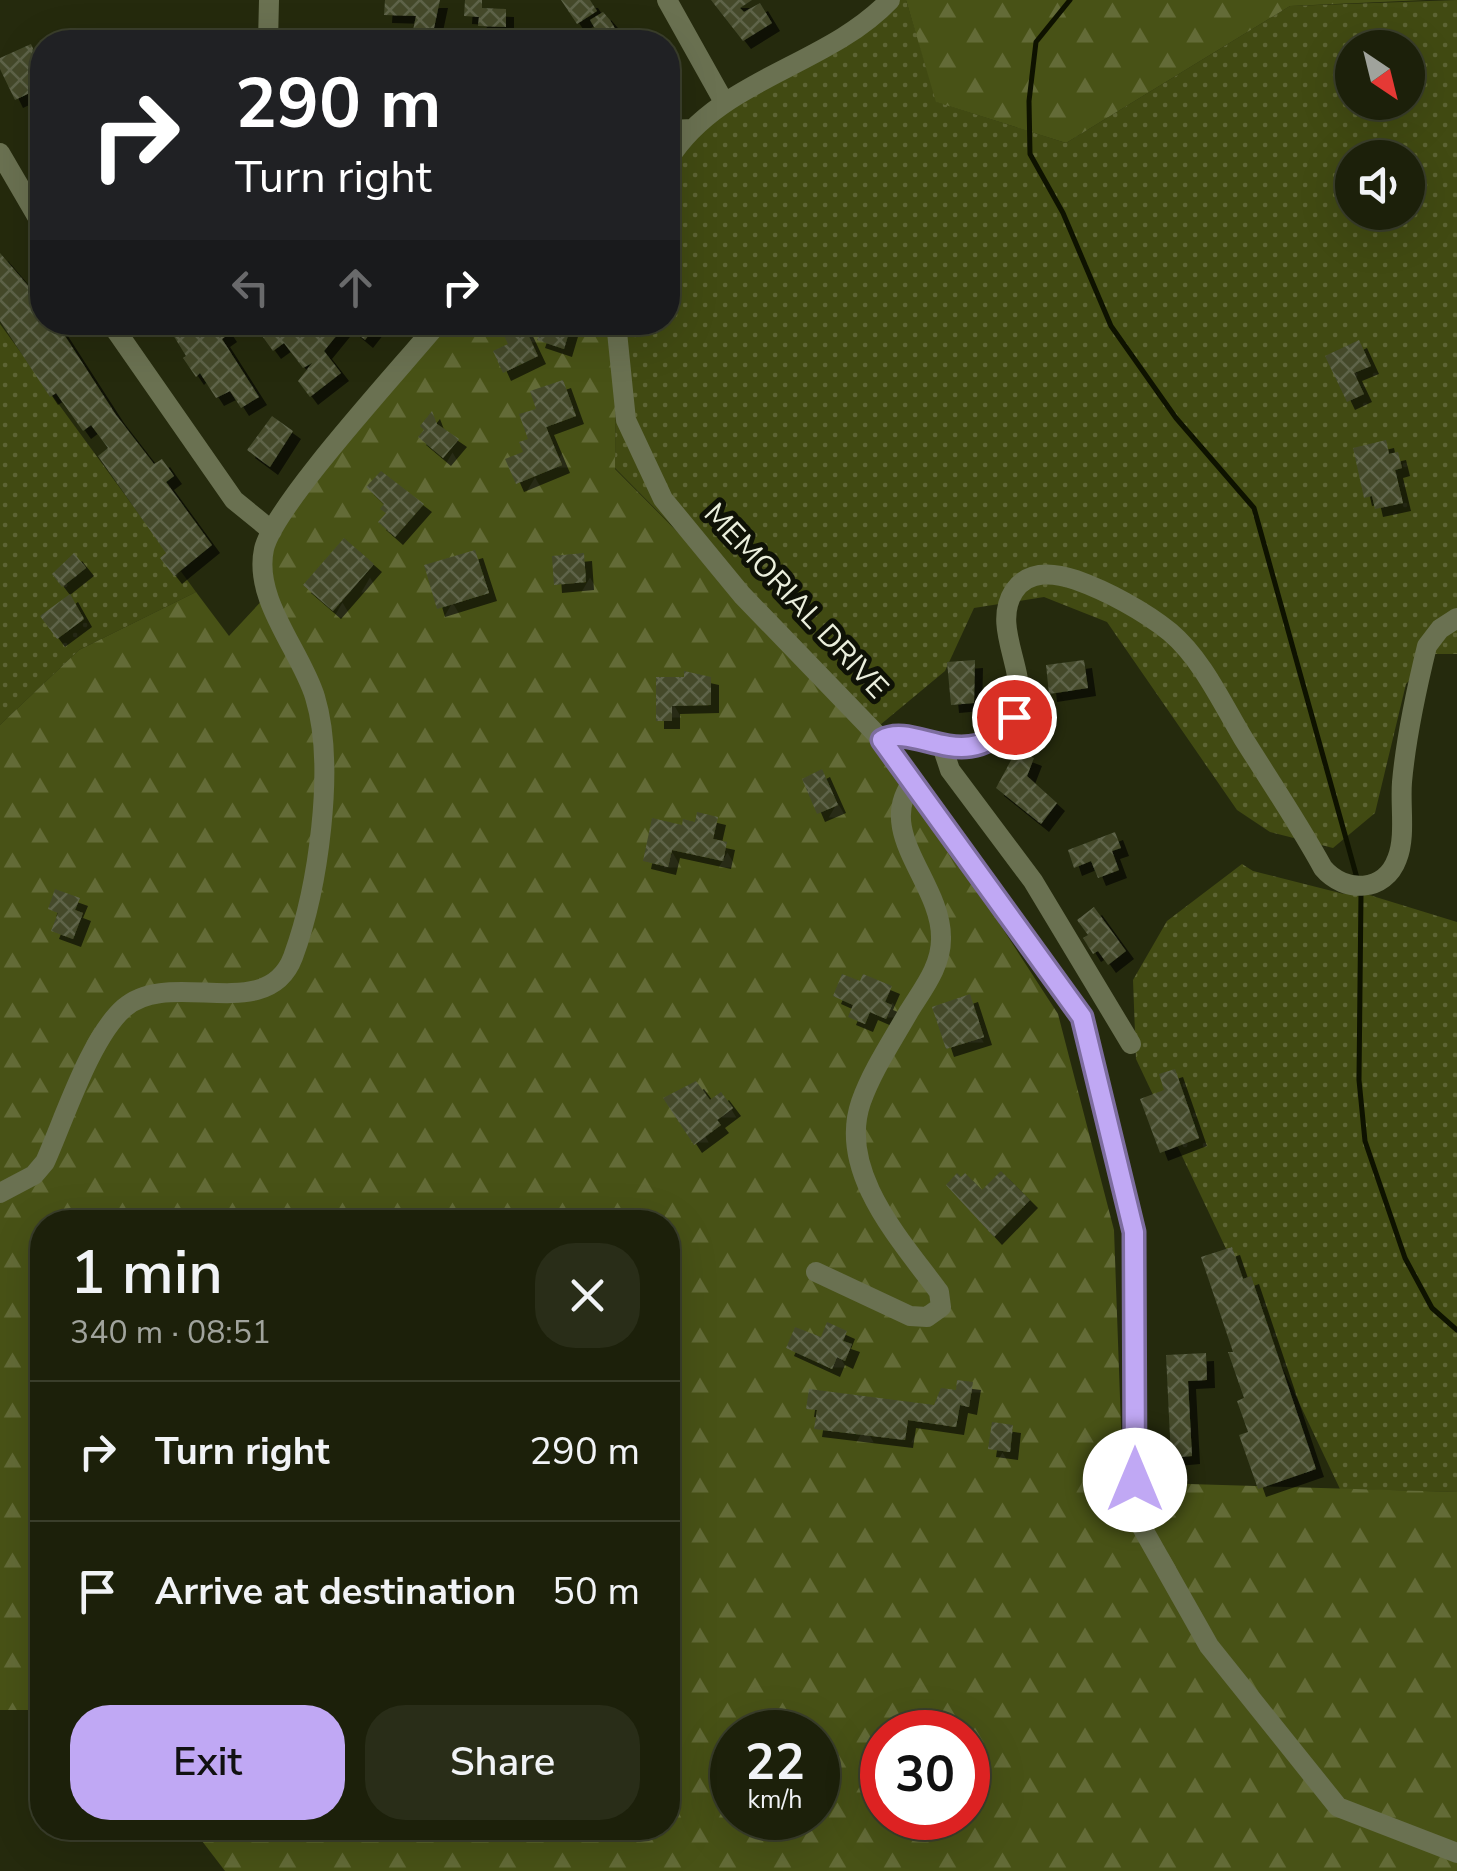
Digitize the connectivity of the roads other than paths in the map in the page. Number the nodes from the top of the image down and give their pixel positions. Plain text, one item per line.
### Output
1 (269, 0) edge
2 (667, 0) edge
3 (890, 0) edge
4 (268, 30) edge
5 (724, 102) junction
6 (693, 129) junction
7 (680, 130) edge
8 (680, 145) edge
9 (0, 154) edge
10 (30, 205) edge
11 (119, 335) edge
12 (429, 335) edge
13 (617, 335) edge
14 (272, 531) junction
15 (1457, 618) edge
16 (882, 740) junction
17 (942, 746) junction
18 (914, 781) junction
19 (1131, 1044) dead end
20 (0, 1193) edge
21 (816, 1272) dead end
22 (1457, 1853) edge

1 - 4 street
2 - 5 street
3 - 5 street
5 - 6 street
6 - 7 street
6 - 8 street
9 - 10 street
11 - 14 street
12 - 14 street
13 - 16 street, MEMORIAL DRIVE
14 - 20 street
15 - 17 street
16 - 17 street
16 - 18 street, MEMORIAL DRIVE
17 - 19 street
18 - 21 street
18 - 22 street, MEMORIAL DRIVE

